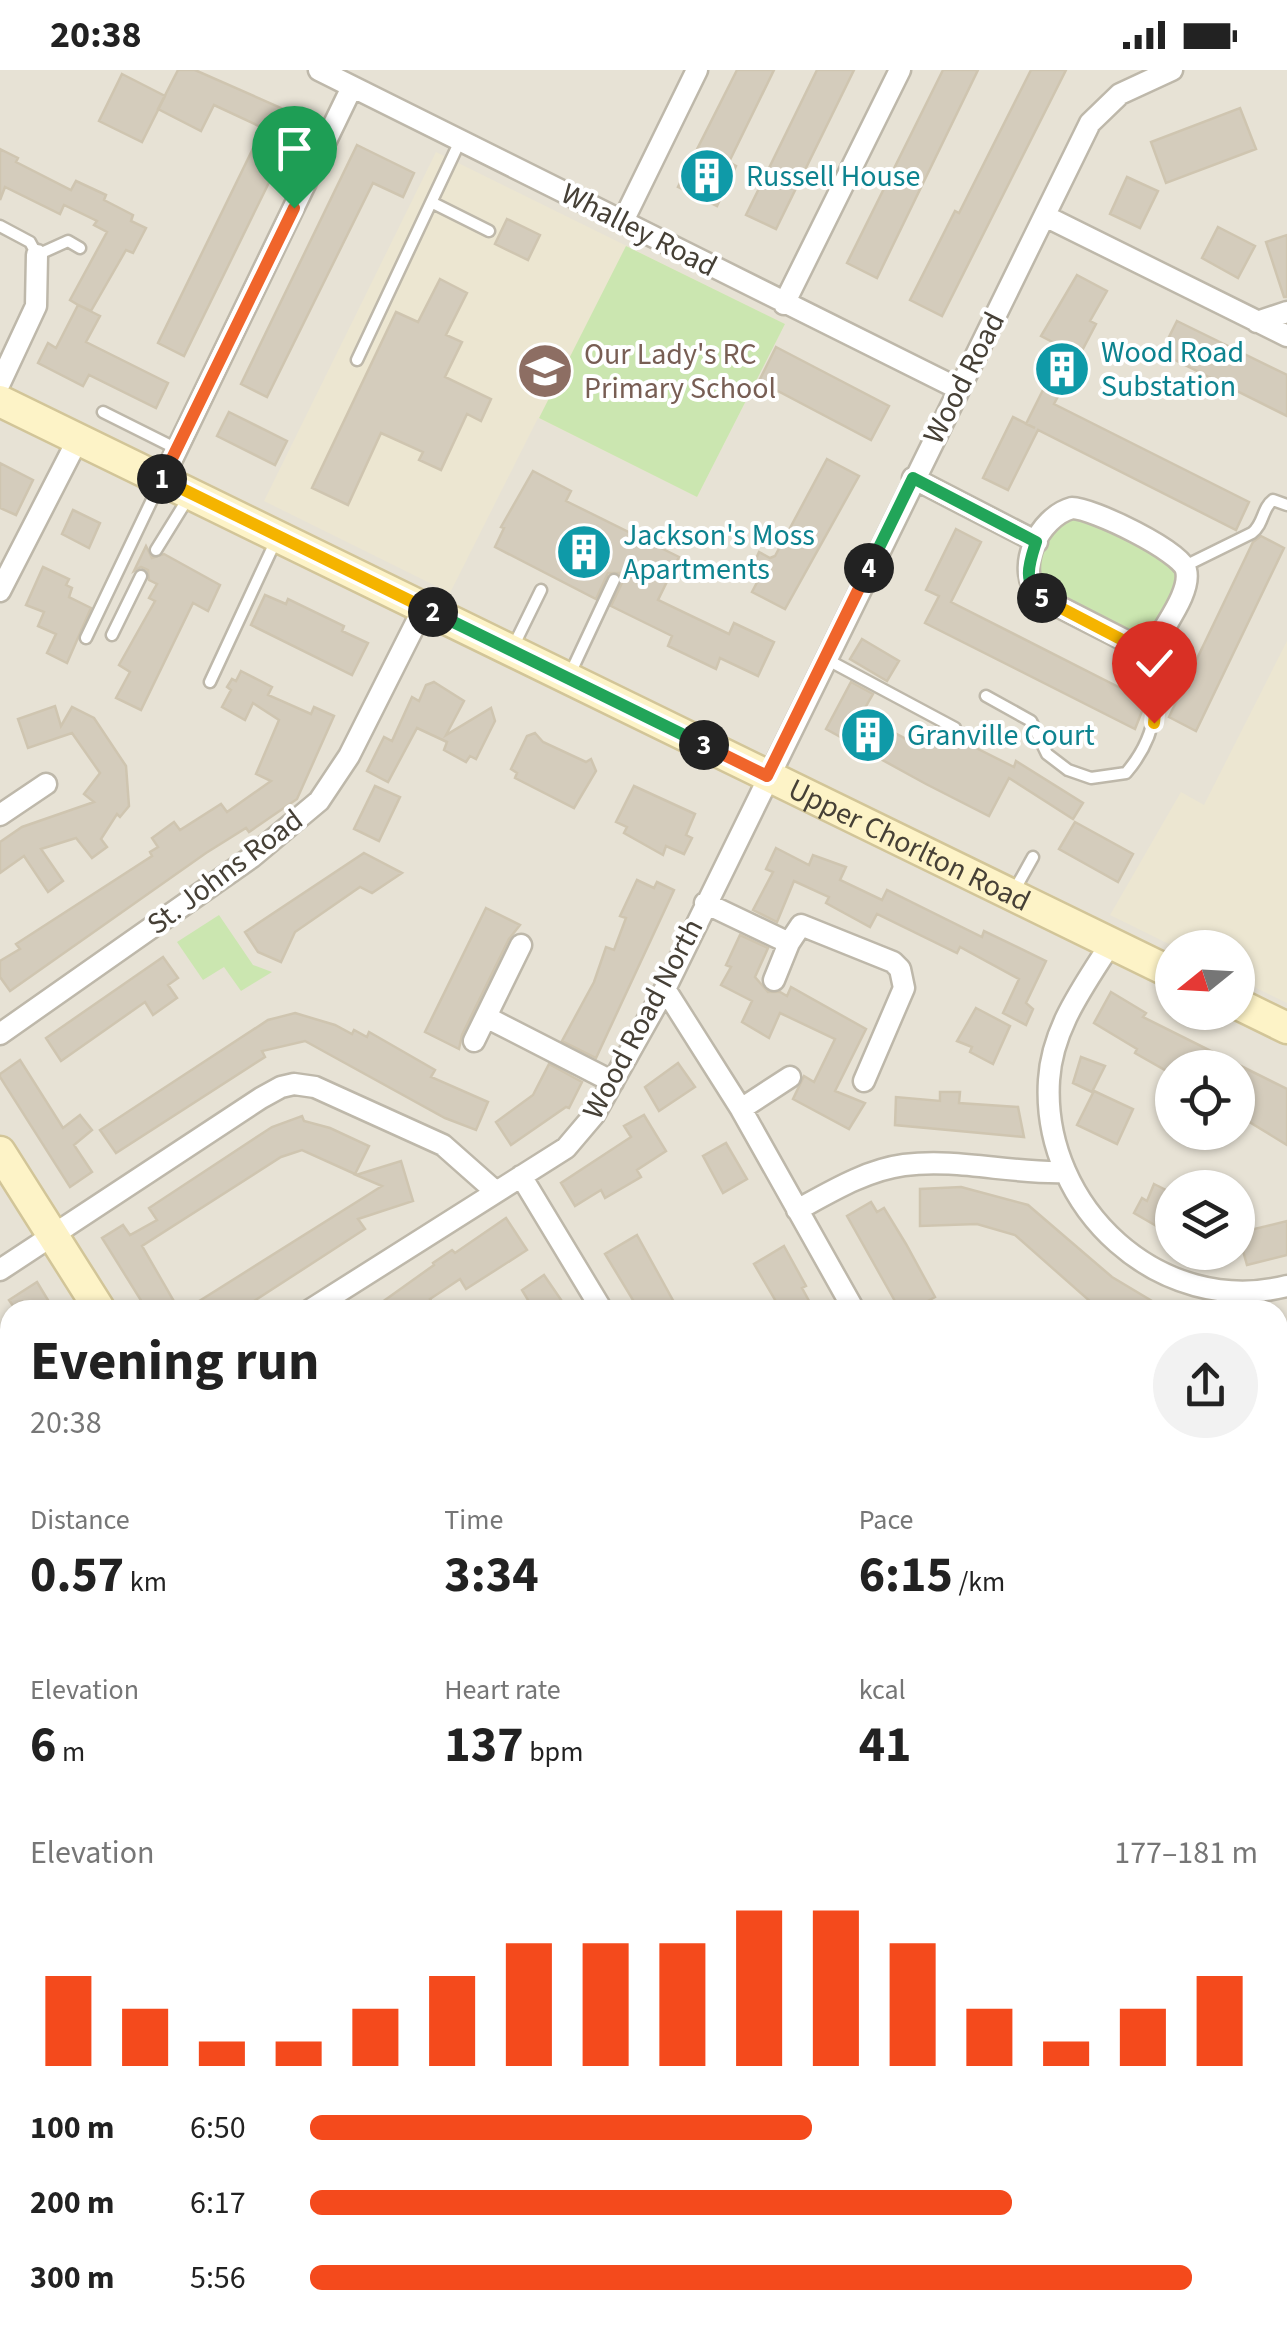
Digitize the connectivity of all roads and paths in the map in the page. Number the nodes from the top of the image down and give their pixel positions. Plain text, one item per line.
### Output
1 (319, 70) edge
2 (697, 70) edge
3 (900, 70) edge
4 (1172, 70) edge
5 (352, 87) junction
6 (460, 140) junction
7 (433, 202) junction
8 (1044, 216) junction
9 (623, 221) junction
10 (0, 226) edge
11 (489, 231) dead end
12 (80, 248) dead end
13 (37, 255) junction
14 (784, 304) junction
15 (1287, 312) edge
16 (1257, 322) junction
17 (1287, 336) edge
18 (356, 360) dead end
19 (0, 383) edge
20 (959, 389) junction
21 (0, 401) edge
22 (103, 412) dead end
23 (78, 440) junction
24 (177, 449) junction
25 (913, 478) junction
26 (162, 480) junction
27 (190, 494) junction
28 (1287, 506) edge
29 (277, 537) junction
30 (1036, 542) junction
31 (156, 550) dead end
32 (1185, 566) junction
33 (141, 576) dead end
34 (614, 580) dead end
35 (541, 590) dead end
36 (0, 591) edge
37 (424, 608) junction
38 (112, 635) dead end
39 (86, 638) dead end
40 (1147, 645) junction
41 (511, 650) junction
42 (825, 658) junction
43 (568, 678) junction
44 (210, 682) dead end
45 (986, 696) dead end
46 (955, 728) dead end
47 (767, 776) junction
48 (46, 784) dead end
49 (0, 814) edge
50 (1033, 857) dead end
51 (1012, 895) junction
52 (705, 904) junction
53 (789, 943) junction
54 (1110, 943) junction
55 (521, 945) dead end
56 (1155, 965) edge
57 (774, 980) dead end
58 (665, 990) junction
59 (1255, 1012) edge
60 (486, 1017) junction
61 (1287, 1028) edge
62 (0, 1034) edge
63 (474, 1040) dead end
64 (790, 1077) dead end
65 (864, 1081) dead end
66 (613, 1082) junction
67 (741, 1110) junction
68 (0, 1152) edge
69 (1065, 1172) junction
70 (521, 1176) junction
71 (496, 1191) junction
72 (798, 1210) junction
73 (53, 1236) junction
74 (0, 1270) edge
75 (1287, 1286) edge
76 (339, 1292) junction
77 (94, 1300) edge
78 (326, 1300) edge
79 (344, 1300) edge
80 (596, 1300) edge
81 (848, 1300) edge
82 (1248, 1300) edge
83 (1258, 1300) edge

1 - 5 street, Whalley Road
2 - 9 street
3 - 14 street
4 - 8 street, Wood Road
5 - 6 street, Whalley Road
5 - 24 street
6 - 7 lane
6 - 9 street, Whalley Road
7 - 11 lane
7 - 18 lane
8 - 16 street
8 - 20 street, Wood Road
9 - 14 street, Whalley Road
10 - 13 lane
12 - 13 lane
13 - 19 street
14 - 20 street, Whalley Road
15 - 16 street
16 - 17 street
20 - 25 street, Wood Road
21 - 23 main road, Upper Chorlton Road
22 - 24 lane
23 - 26 main road, Upper Chorlton Road
23 - 36 street
24 - 26 street
25 - 30 street
25 - 42 street, Wood Road
26 - 27 main road, Upper Chorlton Road
26 - 39 lane
27 - 29 main road, Upper Chorlton Road
27 - 31 lane
28 - 32 lane
29 - 37 main road, Upper Chorlton Road
29 - 44 lane
30 - 32 street
30 - 40 street
32 - 40 street
33 - 38 lane
34 - 43 lane
35 - 41 lane
37 - 41 main road, Upper Chorlton Road
37 - 62 street, St. Johns Road
40 - 45 lane
41 - 43 main road, Upper Chorlton Road
42 - 46 lane
42 - 47 street, Wood Road
43 - 47 main road, Upper Chorlton Road
47 - 51 main road, Upper Chorlton Road
47 - 52 street, Wood Road North
48 - 49 street
50 - 51 lane
51 - 54 main road, Upper Chorlton Road
52 - 53 street
52 - 58 street, Wood Road North
53 - 57 street
53 - 65 street
54 - 56 main road, Upper Chorlton Road
54 - 69 street
55 - 60 street
58 - 66 street, Wood Road North
58 - 67 street
59 - 61 main road
60 - 63 street
60 - 66 street
64 - 67 street
66 - 70 street, Wood Road North
67 - 72 street
68 - 73 main road
69 - 72 street
69 - 82 street
70 - 71 street, Wood Road North
70 - 80 street
71 - 73 street
71 - 76 street, Wood Road North
72 - 81 street
73 - 74 street
73 - 77 main road
75 - 83 street
76 - 78 street, Wood Road North
76 - 79 street

